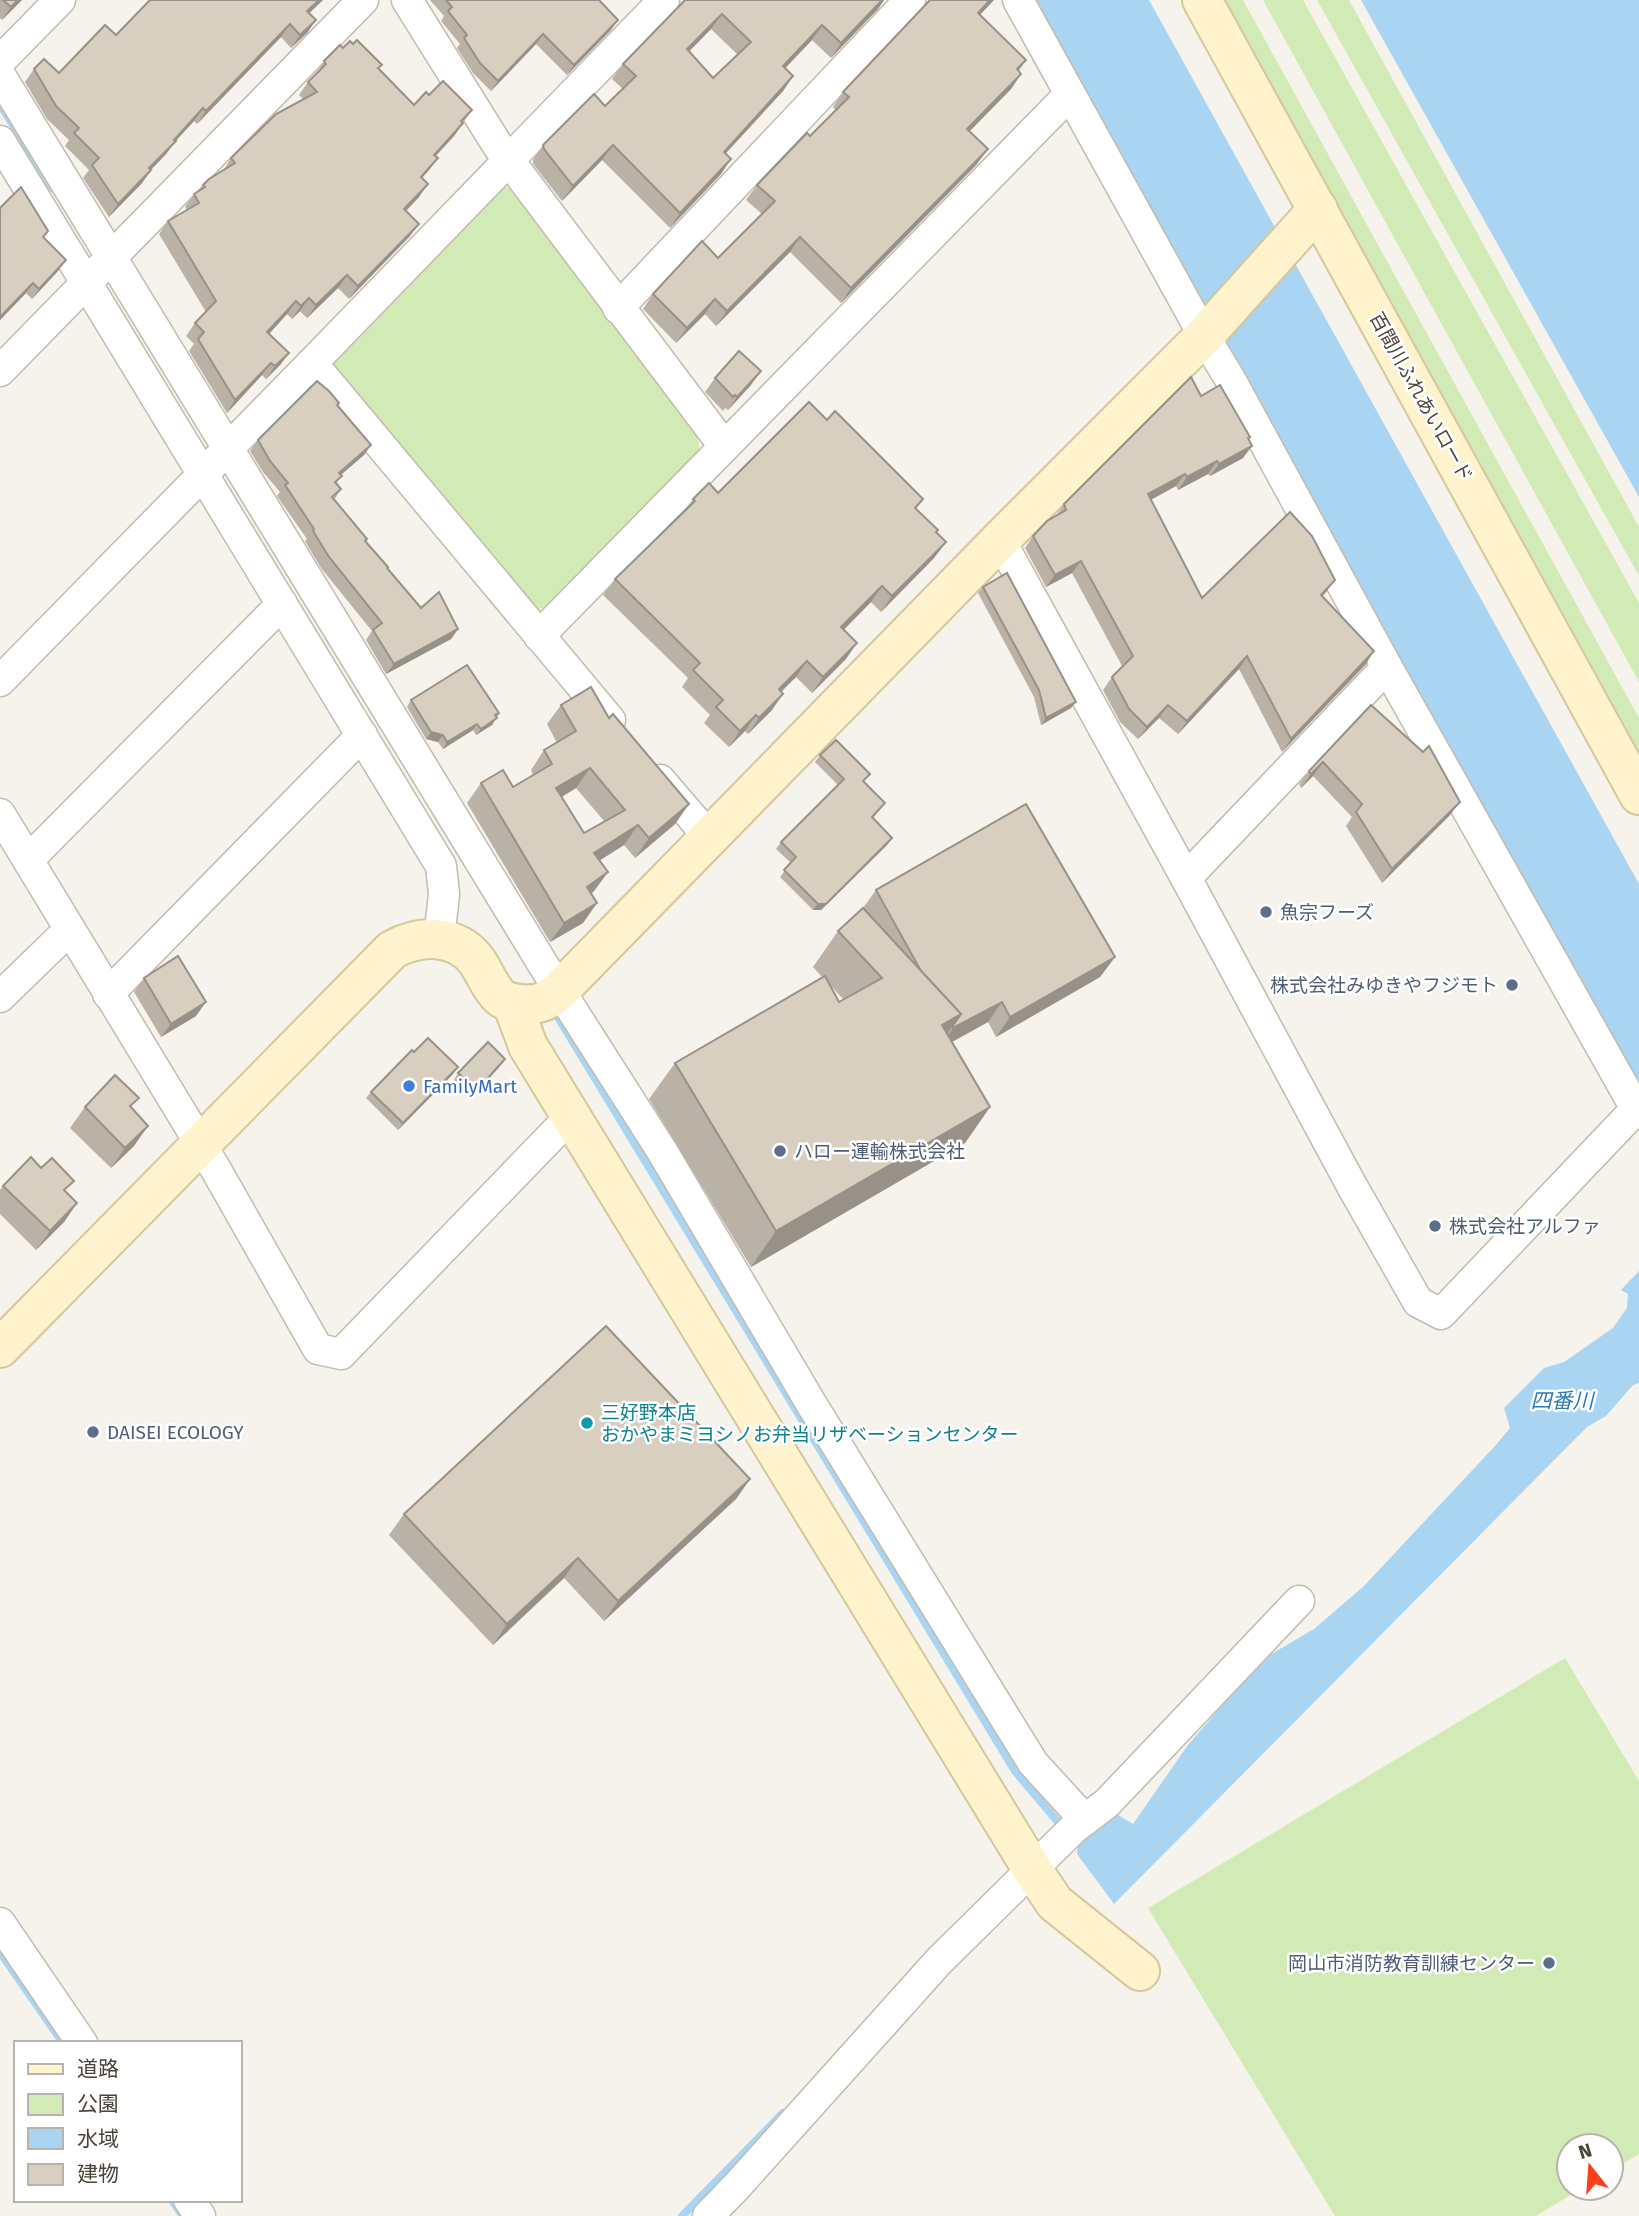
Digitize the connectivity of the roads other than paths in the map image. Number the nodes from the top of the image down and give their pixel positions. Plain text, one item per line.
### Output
1 (60, 0) edge
2 (363, 0) edge
3 (407, 0) edge
4 (664, 0) edge
5 (909, 0) edge
6 (1018, 0) edge
7 (1202, 0) edge
8 (0, 61) edge
9 (0, 75) edge
10 (1070, 94) junction
11 (0, 141) edge
12 (509, 160) junction
13 (1318, 209) junction
14 (101, 268) junction
15 (618, 308) junction
16 (1211, 328) junction
17 (312, 363) junction
18 (0, 371) edge
19 (724, 446) junction
20 (217, 459) junction
21 (1000, 540) junction
22 (282, 604) junction
23 (539, 636) junction
24 (1387, 667) junction
25 (0, 681) edge
26 (362, 735) junction
27 (1639, 795) edge
28 (0, 814) edge
29 (709, 837) junction
30 (27, 860) junction
31 (1186, 878) junction
32 (69, 930) junction
33 (439, 939) junction
34 (108, 994) junction
35 (542, 997) junction
36 (0, 998) edge
37 (571, 1116) junction
38 (201, 1144) junction
39 (0, 1348) edge
40 (1299, 1601) dead end
41 (1074, 1829) junction
42 (1032, 1868) junction
43 (0, 1923) edge
44 (1140, 1971) dead end
45 (81, 2041) edge
46 (708, 2216) edge

1 - 8 street
2 - 14 street
3 - 12 street
4 - 12 street
5 - 15 street
6 - 10 street
7 - 13 street, 百間川ふれあいロード
9 - 14 street
10 - 16 street
10 - 19 street
11 - 14 street
12 - 15 street
12 - 17 street
13 - 16 street
13 - 27 street, 百間川ふれあいロード
14 - 18 street
14 - 20 street
15 - 19 street
16 - 21 street
16 - 24 street
17 - 20 street
17 - 23 street
19 - 23 street
20 - 22 street
20 - 25 street
20 - 35 street
21 - 29 street
21 - 31 street
22 - 26 street
22 - 30 street
23 - 29 street
24 - 31 street
24 - 31 street
26 - 33 street
26 - 34 street
28 - 30 street
29 - 35 street
30 - 32 street
32 - 34 street
32 - 36 street
33 - 35 street
33 - 38 street
34 - 38 street
35 - 37 street
35 - 41 street
37 - 38 street
37 - 42 street
38 - 39 street
40 - 41 street
41 - 42 street
42 - 44 street
42 - 46 street
43 - 45 street

